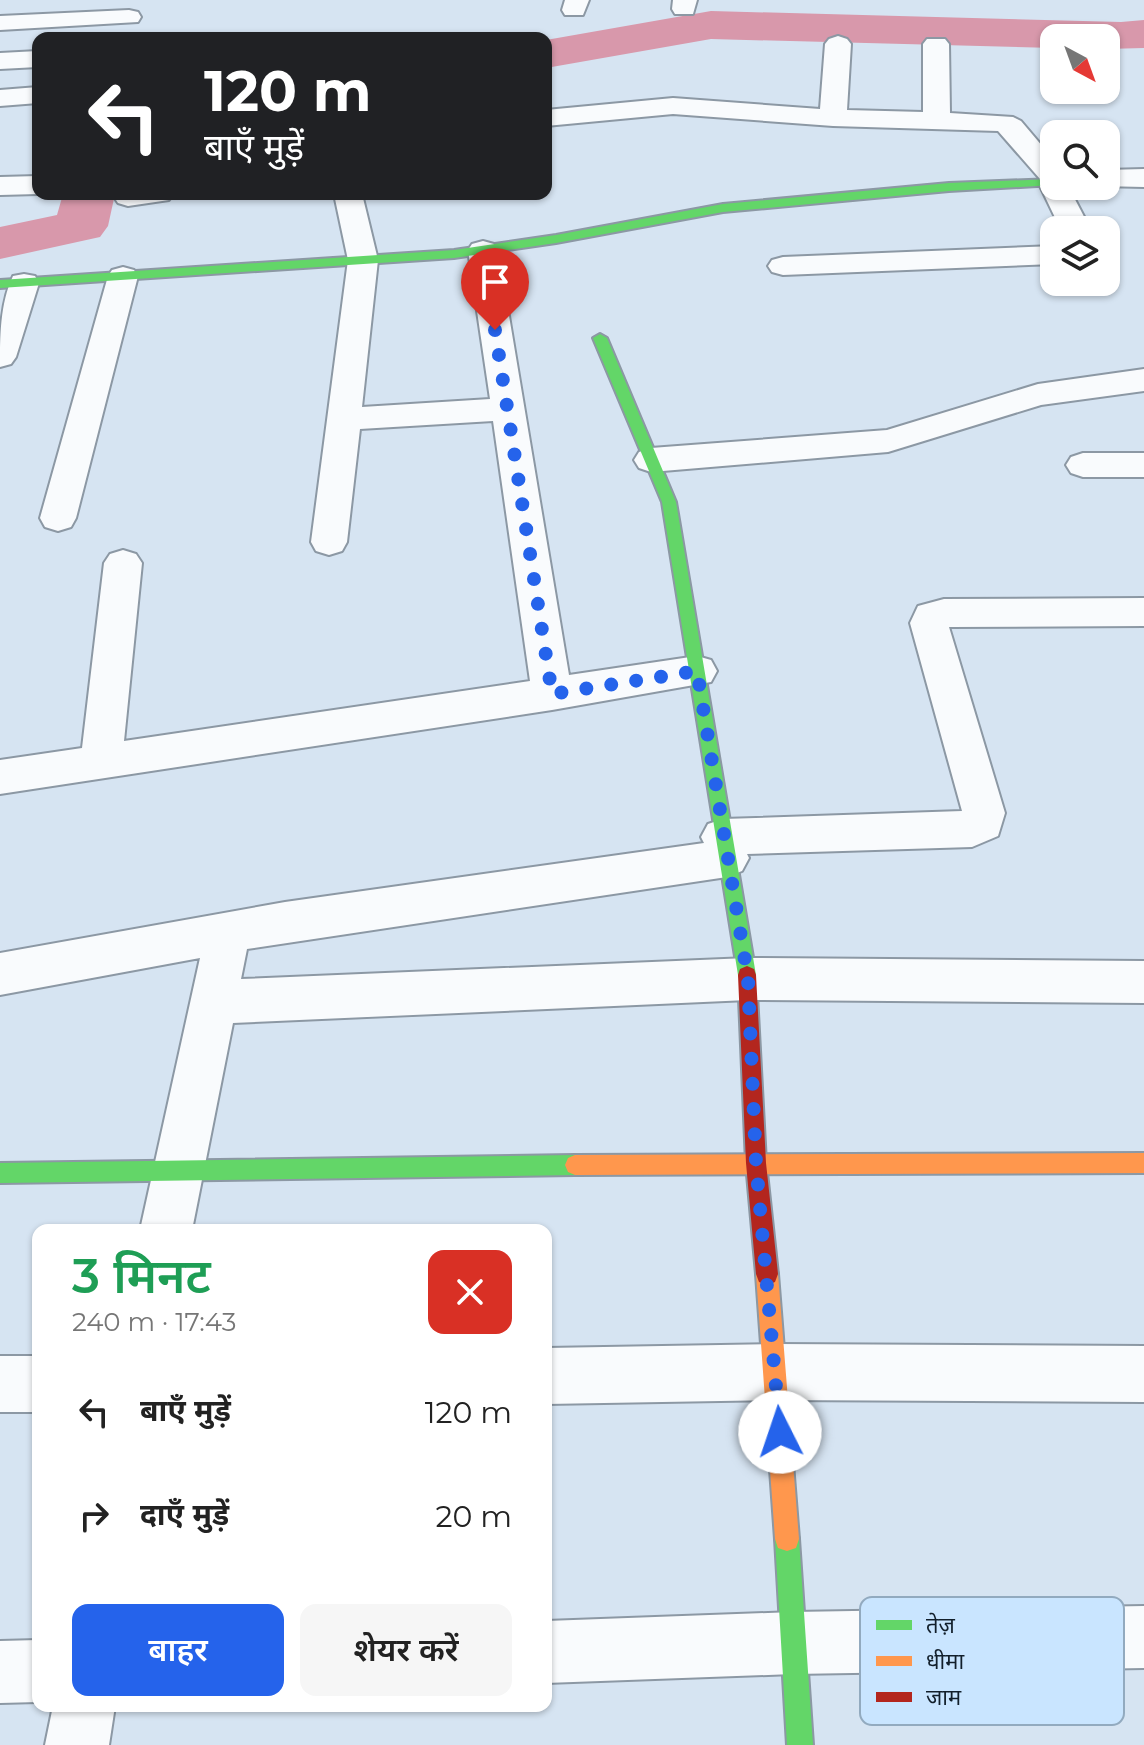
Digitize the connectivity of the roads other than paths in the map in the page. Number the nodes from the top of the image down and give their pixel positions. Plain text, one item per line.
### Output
1 (129, 17) dead end
2 (0, 23) edge
3 (838, 44) dead end
4 (936, 44) dead end
5 (32, 59) edge
6 (0, 61) edge
7 (32, 95) edge
8 (0, 98) edge
9 (552, 117) edge
10 (833, 118) junction
11 (937, 121) junction
12 (1040, 164) edge
13 (1144, 178) edge
14 (1120, 179) edge
15 (1040, 181) edge
16 (32, 185) edge
17 (0, 186) edge
18 (349, 200) edge
19 (483, 250) junction
20 (1040, 256) edge
21 (363, 260) junction
22 (783, 266) dead end
23 (123, 276) junction
24 (12, 283) edge
25 (600, 338) dead end
26 (0, 357) edge
27 (1144, 380) edge
28 (508, 409) junction
29 (344, 419) junction
30 (651, 460) junction
31 (1083, 465) dead end
32 (1144, 465) edge
33 (58, 518) dead end
34 (329, 542) dead end
35 (123, 563) dead end
36 (1144, 612) edge
37 (697, 671) junction
38 (552, 694) junction
39 (101, 762) junction
40 (0, 777) edge
41 (725, 848) junction
42 (228, 932) junction
43 (0, 974) edge
44 (748, 979) junction
45 (1144, 982) edge
46 (213, 1002) junction
47 (756, 1163) junction
48 (1144, 1163) edge
49 (176, 1170) junction
50 (0, 1173) edge
51 (167, 1224) edge
52 (776, 1372) junction
53 (1144, 1374) edge
54 (552, 1376) edge
55 (0, 1384) edge
56 (32, 1384) edge
57 (1124, 1637) edge
58 (1144, 1637) edge
59 (860, 1642) edge
60 (793, 1643) junction
61 (552, 1652) edge
62 (32, 1671) edge
63 (0, 1672) edge
64 (83, 1712) edge
65 (77, 1745) edge
66 (800, 1745) edge

1 - 2 street
3 - 10 street
4 - 11 street
5 - 6 street
7 - 8 street
9 - 10 street
10 - 11 street
11 - 12 street
13 - 14 street
15 - 19 street
16 - 17 street
18 - 21 street
19 - 21 street
19 - 28 street
20 - 22 street
21 - 23 street
21 - 29 street
23 - 24 street
23 - 33 street
24 - 26 street
25 - 30 street
27 - 30 street
28 - 29 street
28 - 38 street
29 - 34 street
30 - 37 street
31 - 32 street
35 - 39 street
36 - 41 street
37 - 38 street
37 - 41 street
38 - 39 street
39 - 40 street
41 - 42 street
41 - 44 street
42 - 43 street
42 - 46 street
44 - 45 street
44 - 46 street
44 - 47 street
46 - 49 street
47 - 48 street
47 - 49 street
47 - 52 street
49 - 50 street
49 - 51 street
52 - 53 street
52 - 54 street
52 - 60 street
55 - 56 street
57 - 58 street
59 - 60 street
60 - 61 street
60 - 66 street
62 - 63 street
64 - 65 street

